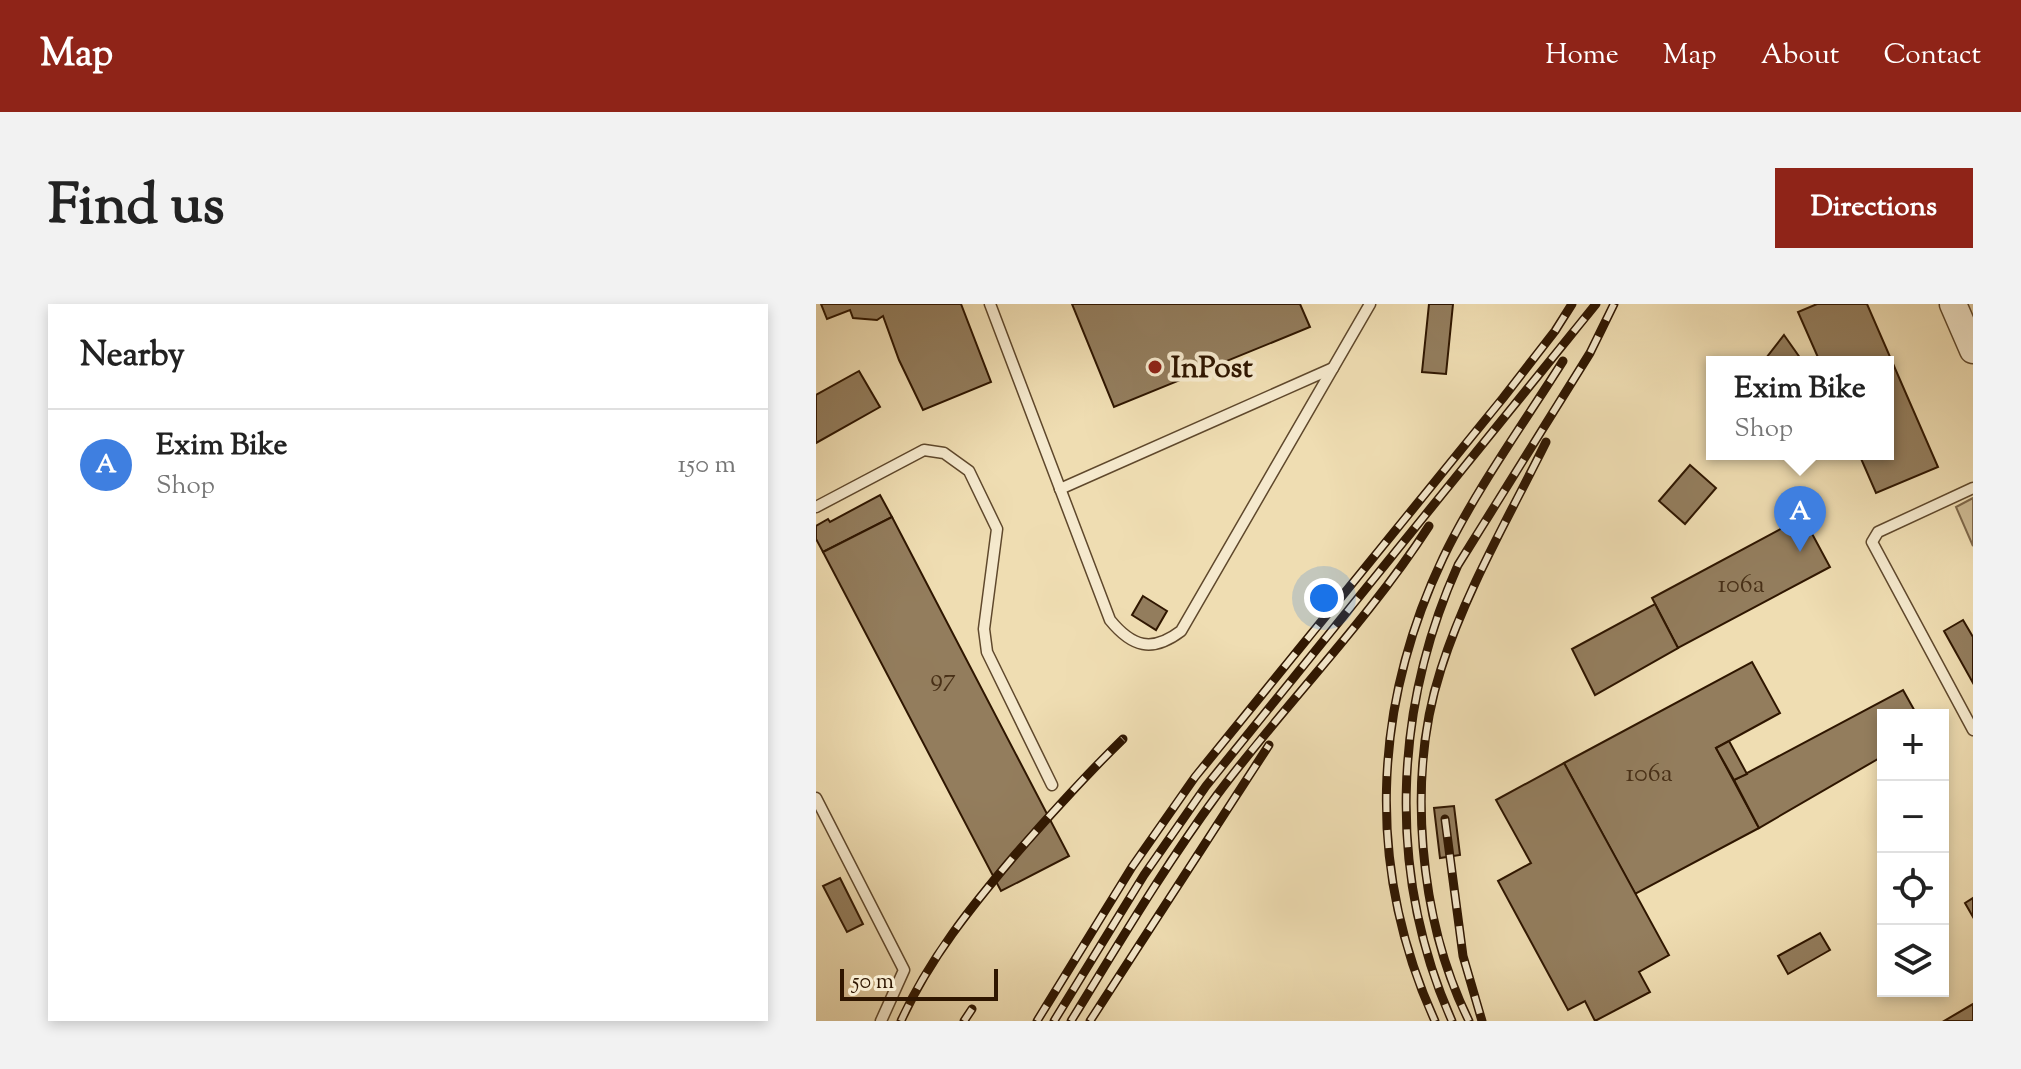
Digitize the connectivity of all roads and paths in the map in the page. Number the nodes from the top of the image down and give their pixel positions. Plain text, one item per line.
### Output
1 (990, 304) edge
2 (1370, 304) edge
3 (1953, 304) edge
4 (1973, 350) edge
5 (1333, 368) junction
6 (1973, 488) edge
7 (1060, 489) junction
8 (816, 507) edge
9 (1973, 730) edge
10 (1052, 785) dead end
11 (816, 798) edge
12 (881, 1021) edge

1 - 7 lane
2 - 5 lane
3 - 4 street
5 - 7 lane
5 - 7 lane
6 - 9 lane
8 - 10 lane
11 - 12 lane

